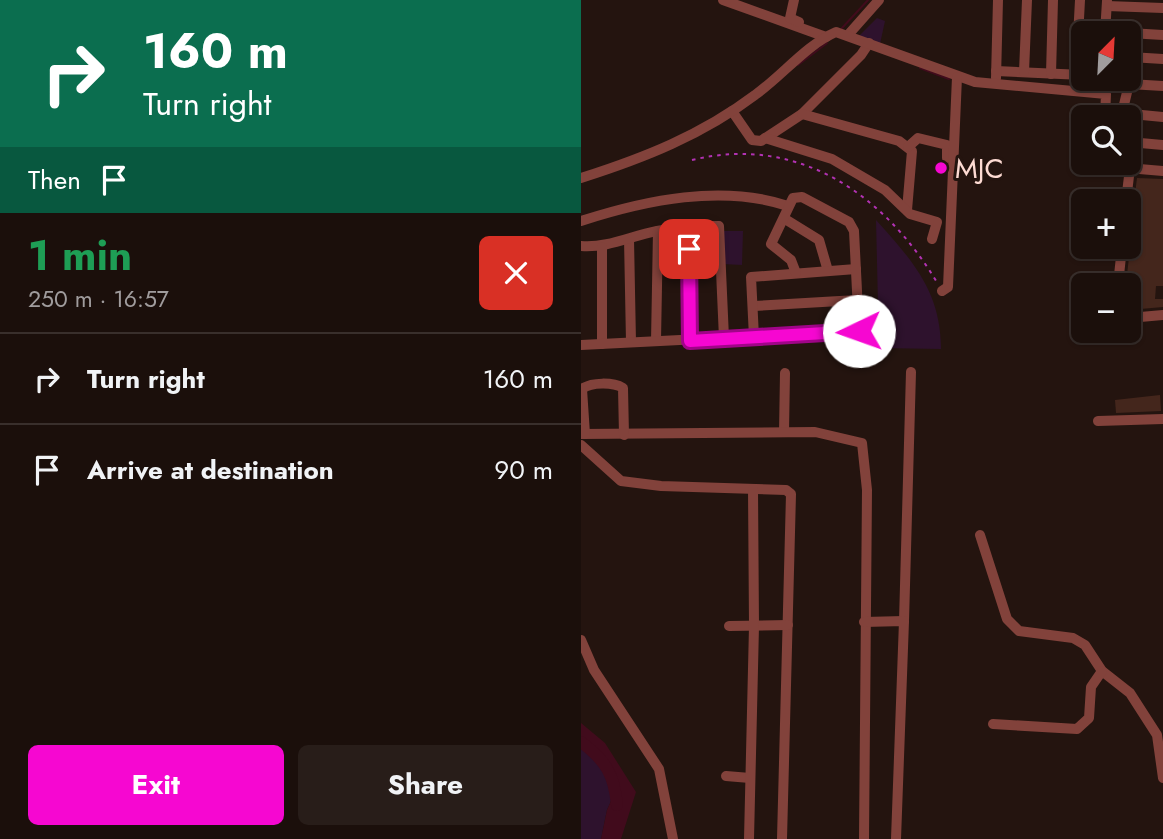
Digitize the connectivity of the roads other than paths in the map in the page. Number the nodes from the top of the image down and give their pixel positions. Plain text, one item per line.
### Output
1 (723, 0) edge
2 (794, 0) edge
3 (879, 0) edge
4 (998, 0) edge
5 (1027, 0) edge
6 (1053, 0) edge
7 (1080, 0) edge
8 (1107, 3) edge
9 (1163, 8) edge
10 (1080, 21) edge
11 (1106, 21) edge
12 (1141, 34) edge
13 (829, 35) junction
14 (848, 35) junction
15 (1163, 35) edge
16 (869, 43) junction
17 (1141, 58) edge
18 (1163, 59) edge
19 (996, 71) junction
20 (1024, 72) junction
21 (1051, 74) junction
22 (1071, 75) edge
23 (957, 77) junction
24 (1141, 85) edge
25 (996, 86) junction
26 (1163, 86) edge
27 (1106, 105) edge
28 (732, 111) junction
29 (802, 114) junction
30 (1141, 116) edge
31 (1163, 117) edge
32 (765, 138) junction
33 (1141, 143) edge
34 (1163, 145) edge
35 (908, 147) junction
36 (947, 158) dead end
37 (1141, 169) edge
38 (1163, 171) edge
39 (581, 178) edge
40 (788, 206) junction
41 (907, 210) junction
42 (785, 219) junction
43 (581, 221) edge
44 (688, 226) junction
45 (658, 231) junction
46 (629, 239) junction
47 (932, 239) dead end
48 (581, 246) edge
49 (602, 247) junction
50 (856, 269) junction
51 (828, 271) junction
52 (796, 273) junction
53 (942, 291) road end
54 (857, 300) junction
55 (754, 306) junction
56 (1163, 315) edge
57 (1141, 317) edge
58 (754, 337) junction
59 (724, 338) junction
60 (656, 341) junction
61 (690, 341) junction
62 (631, 342) junction
63 (603, 344) junction
64 (581, 345) edge
65 (911, 372) dead end
66 (785, 373) dead end
67 (1163, 419) edge
68 (1098, 421) dead end
69 (784, 432) junction
70 (624, 435) junction
71 (582, 438) edge
72 (753, 489) junction
73 (979, 536) dead end
74 (904, 621) junction
75 (864, 622) junction
76 (788, 625) junction
77 (729, 626) dead end
78 (754, 626) junction
79 (581, 640) edge
80 (1102, 671) junction
81 (993, 724) dead end
82 (726, 776) dead end
83 (750, 778) junction
84 (1163, 778) edge
85 (673, 839) edge
86 (749, 839) edge
87 (782, 839) edge
88 (864, 839) edge
89 (896, 839) edge

1 - 13 street
2 - 13 street
3 - 14 street
4 - 19 street
5 - 20 street
6 - 21 street
7 - 10 street
8 - 9 street
8 - 11 street
12 - 15 street
13 - 14 street
13 - 28 street
14 - 16 street
16 - 23 street
16 - 29 street
17 - 18 street
19 - 20 street
19 - 25 street
20 - 21 street
21 - 22 street
23 - 25 street
23 - 53 street
24 - 26 street
25 - 27 street
28 - 32 street
28 - 39 street
29 - 32 street
29 - 35 street
30 - 31 street
32 - 41 street
33 - 34 street
35 - 36 street
35 - 41 street
37 - 38 street
40 - 42 street
40 - 43 street
40 - 50 street
41 - 47 street
42 - 51 street
42 - 52 street
44 - 45 street
44 - 59 street
44 - 61 street
45 - 46 street
45 - 60 street
46 - 49 street
46 - 62 street
48 - 49 street
49 - 63 street
50 - 51 street
50 - 54 street
51 - 52 street
52 - 55 street
54 - 55 street
54 - 58 street
55 - 58 street
56 - 57 street
58 - 59 street
59 - 61 street
60 - 61 street
60 - 62 street
62 - 63 street
63 - 64 street
65 - 74 street
66 - 69 street
67 - 68 street
69 - 70 street
69 - 75 street
70 - 71 street
70 - 71 street
71 - 72 street
72 - 76 street
72 - 78 street
73 - 80 street
74 - 75 street
74 - 89 street
75 - 88 street
76 - 78 street
76 - 87 street
77 - 78 street
78 - 83 street
79 - 85 street
80 - 81 street
80 - 84 street
82 - 83 street
83 - 86 street

